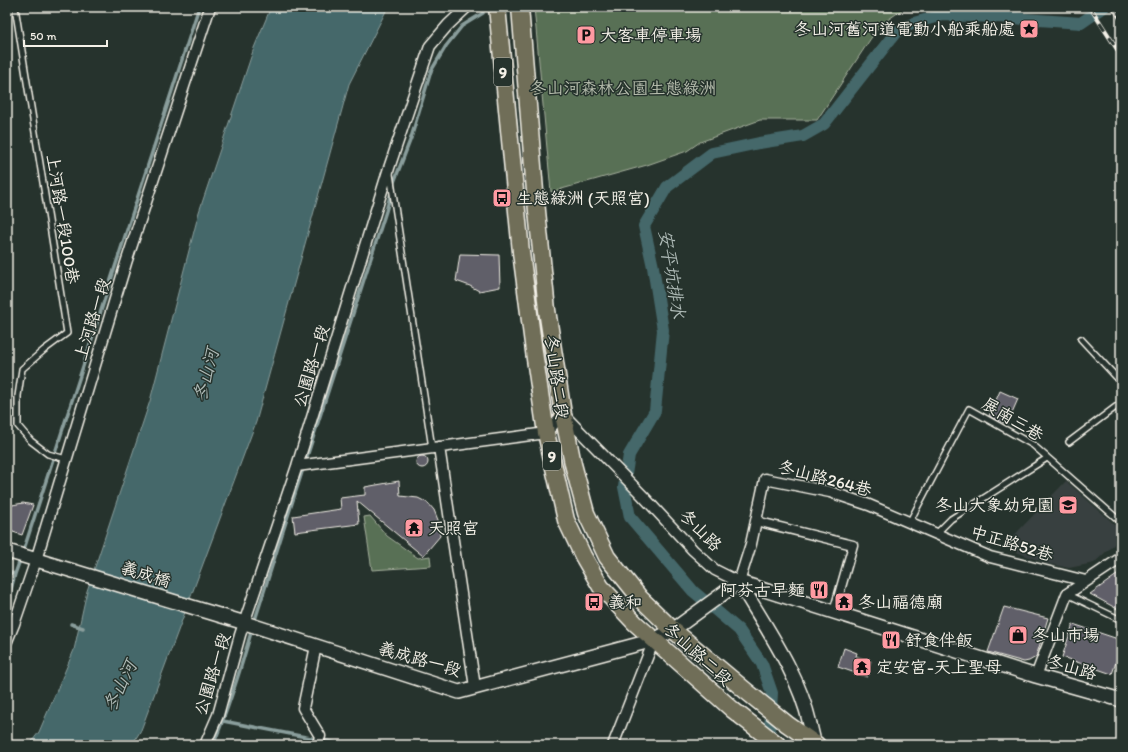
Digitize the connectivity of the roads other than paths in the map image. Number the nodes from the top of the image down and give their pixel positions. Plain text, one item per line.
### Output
1 (15, 7) edge
2 (210, 7) edge
3 (466, 7) edge
4 (497, 7) edge
5 (520, 7) edge
6 (389, 168) junction
7 (1082, 339) dead end
8 (1121, 382) edge
9 (1121, 403) edge
10 (563, 414) junction
11 (546, 433) junction
12 (1069, 442) dead end
13 (435, 448) junction
14 (1047, 458) junction
15 (66, 459) junction
16 (297, 466) junction
17 (756, 521) junction
18 (1121, 522) edge
19 (909, 523) junction
20 (936, 534) junction
21 (7, 552) edge
22 (1121, 558) edge
23 (36, 560) junction
24 (1086, 581) junction
25 (739, 582) junction
26 (1067, 594) junction
27 (834, 612) junction
28 (225, 617) joint
29 (1121, 620) edge
30 (245, 623) junction
31 (673, 630) junction
32 (654, 640) junction
33 (7, 641) edge
34 (316, 646) junction
35 (1036, 676) junction
36 (475, 687) junction
37 (1121, 700) edge
38 (815, 744) edge
39 (205, 745) edge
40 (318, 745) edge
41 (613, 745) edge
42 (778, 745) edge

1 - 15 lane, 上河路一段100巷
2 - 15 street, 上河路一段
3 - 6 street, 公園路一段
4 - 11 main road, 冬山路二段 / 9
5 - 10 main road, 冬山路二段 / 9
6 - 13 lane
6 - 16 street, 公園路一段
7 - 8 lane
9 - 12 lane
10 - 11 street
10 - 25 street, 冬山路
10 - 31 main road, 冬山路二段 / 9
11 - 13 street
11 - 32 main road, 冬山路二段 / 9
13 - 16 street
13 - 36 street
14 - 18 lane, 展南三巷
14 - 19 lane, 展南三巷
14 - 20 lane
15 - 23 street, 上河路一段
16 - 30 street, 公園路一段
17 - 19 street, 冬山路264巷
17 - 25 street, 冬山路264巷
17 - 27 street
19 - 20 street, 中正路52巷
20 - 24 street, 中正路52巷
21 - 23 street
22 - 24 street
23 - 28 street, 義成橋
23 - 33 street, 上河路一段
24 - 26 street
25 - 27 street, 冬山路
25 - 31 street
25 - 38 street
26 - 29 lane
26 - 35 street
27 - 35 street, 冬山路
28 - 30 street, 義成路一段
30 - 34 street, 義成路一段
30 - 39 street, 公園路一段
31 - 32 street
31 - 38 main road, 冬山路二段 / 9
32 - 36 street, 義成路一段
32 - 41 street
32 - 42 main road, 冬山路二段 / 9
34 - 36 street, 義成路一段
34 - 40 street
35 - 37 street, 冬山路

